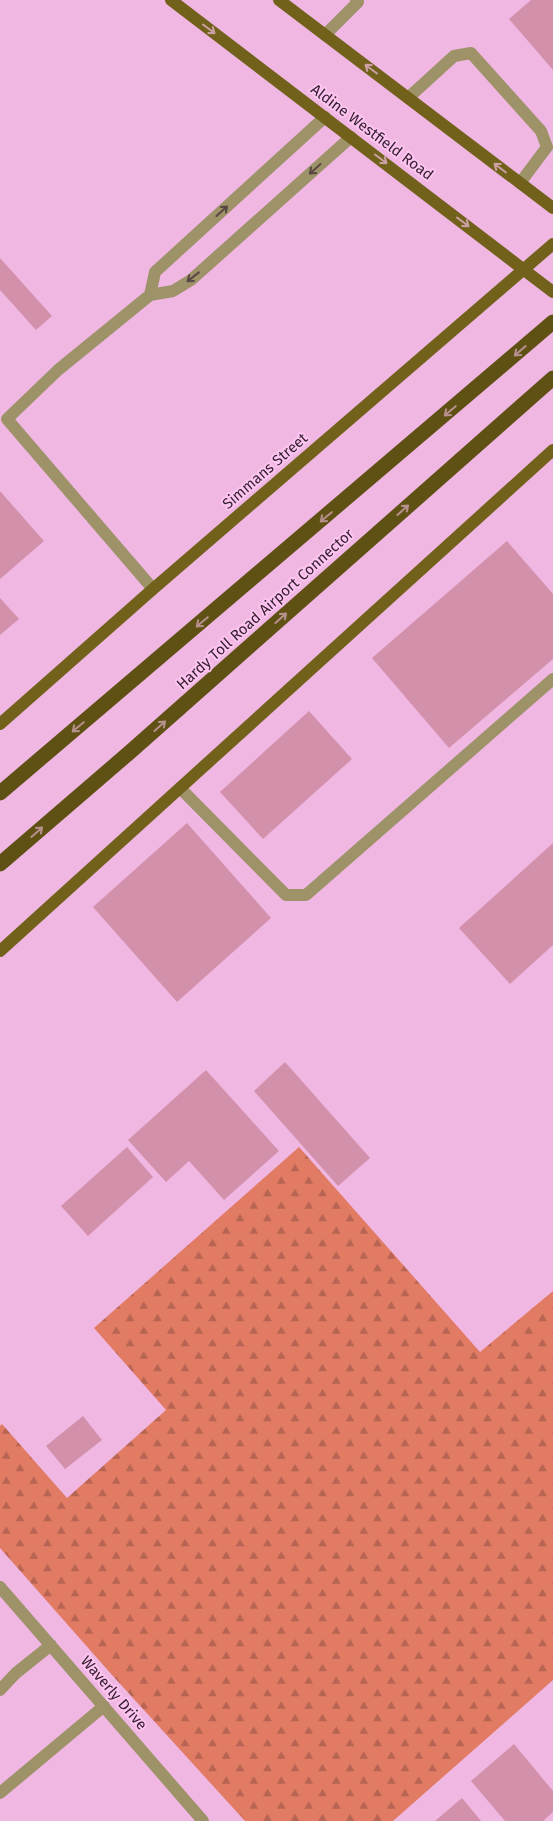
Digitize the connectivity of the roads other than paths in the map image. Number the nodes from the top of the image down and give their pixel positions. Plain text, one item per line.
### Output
1 (170, 0) edge
2 (279, 0) edge
3 (358, 1) edge
4 (325, 35) junction
5 (408, 98) junction
6 (325, 117) junction
7 (351, 137) junction
8 (520, 182) junction
9 (553, 208) edge
10 (553, 244) edge
11 (525, 268) junction
12 (553, 292) edge
13 (150, 295) junction
14 (553, 322) edge
15 (553, 378) edge
16 (3, 416) edge
17 (553, 450) edge
18 (153, 589) junction
19 (553, 679) edge
20 (0, 724) edge
21 (180, 788) junction
22 (0, 793) edge
23 (0, 864) edge
24 (0, 951) edge
25 (0, 1586) edge
26 (51, 1645) junction
27 (0, 1690) edge
28 (104, 1706) junction
29 (0, 1793) edge
30 (203, 1821) edge

1 -> 6 main road, Aldine Westfield Road
2 - 4 main road
3 - 4 street
5 -> 4 main road
8 -> 5 main road
5 - 8 street
6 - 7 main road, Aldine Westfield Road
13 -> 6 street
7 -> 11 main road, Aldine Westfield Road
7 -> 13 street
8 - 9 main road
10 - 11 main road, Simmans Street
11 - 12 main road, Aldine Westfield Road
11 - 18 main road, Simmans Street
13 - 16 street
14 -> 22 highway, Hardy Toll Road Airport Connector
23 -> 15 highway, Hardy Toll Road Airport Connector
16 - 18 street
17 - 21 main road
18 - 20 main road, Simmans Street
19 - 21 street
21 - 24 main road
25 - 26 street, Waverly Drive
26 - 27 street
26 - 28 street, Waverly Drive
28 - 29 street
28 - 30 street, Waverly Drive

